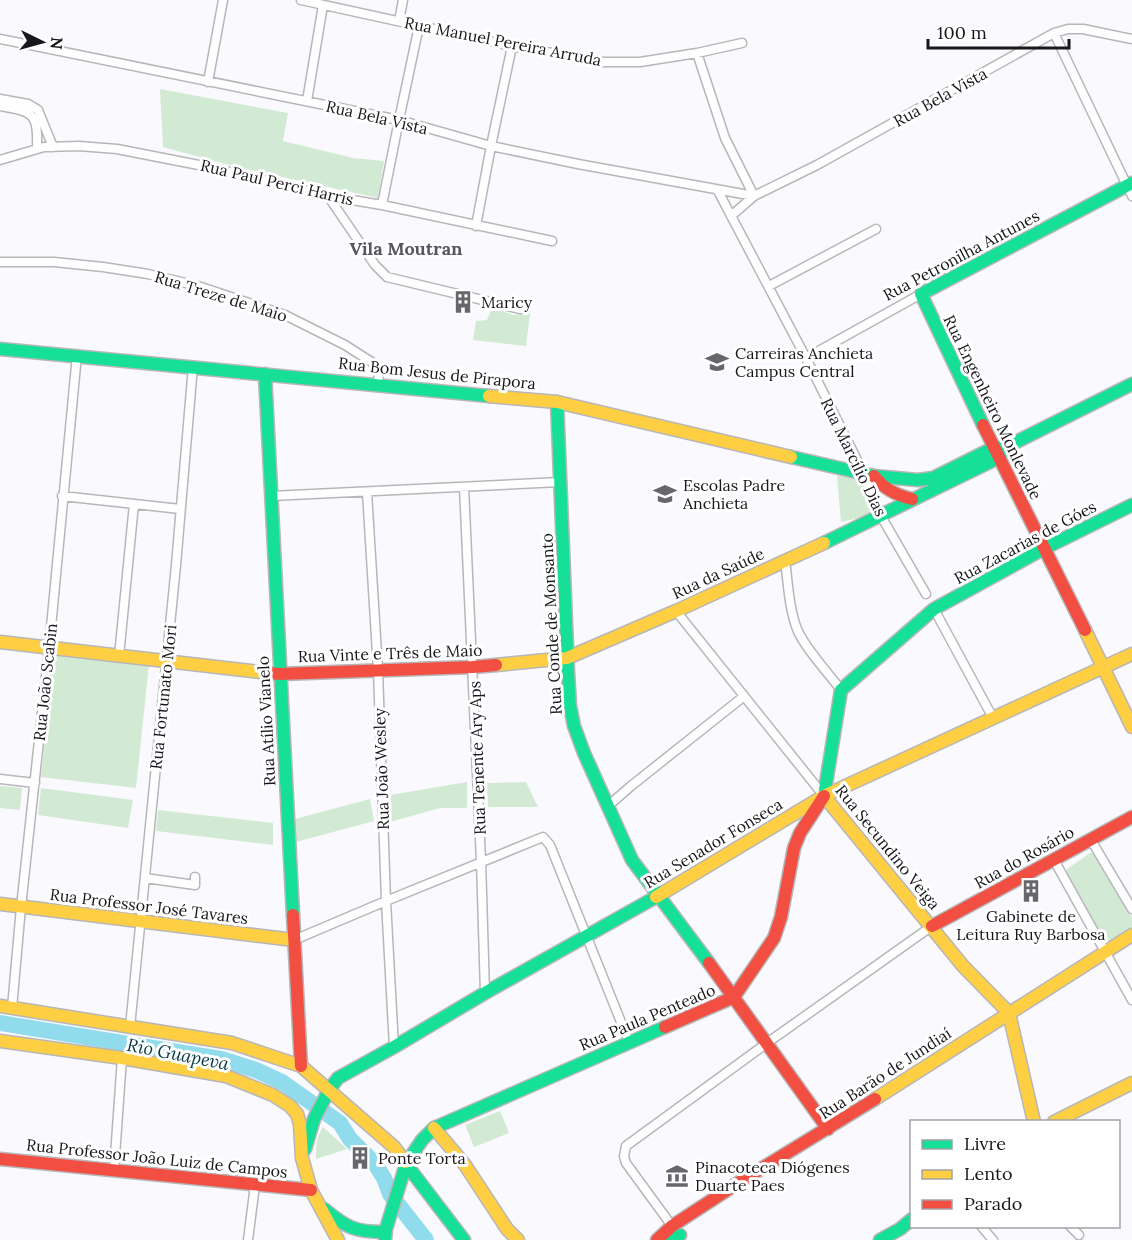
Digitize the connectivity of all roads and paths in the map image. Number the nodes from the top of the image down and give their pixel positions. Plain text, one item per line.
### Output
1 (223, 0) edge
2 (301, 0) edge
3 (403, 0) edge
4 (324, 5) junction
5 (399, 21) junction
6 (419, 26) junction
7 (1054, 33) junction
8 (0, 39) edge
9 (1132, 39) edge
10 (742, 43) dead end
11 (512, 46) junction
12 (697, 53) junction
13 (208, 81) junction
14 (0, 99) edge
15 (307, 101) junction
16 (0, 106) edge
17 (399, 120) junction
18 (491, 146) junction
19 (53, 147) junction
20 (37, 149) junction
21 (0, 160) edge
22 (1130, 188) edge
23 (718, 191) junction
24 (328, 196) junction
25 (754, 196) junction
26 (382, 205) junction
27 (731, 216) junction
28 (476, 226) junction
29 (876, 229) dead end
30 (552, 241) dead end
31 (0, 262) edge
32 (769, 286) junction
33 (921, 294) junction
34 (520, 309) dead end
35 (0, 349) edge
36 (77, 355) junction
37 (806, 358) junction
38 (193, 366) junction
39 (265, 374) junction
40 (378, 384) junction
41 (1132, 384) edge
42 (557, 402) junction
43 (999, 451) junction
44 (869, 474) junction
45 (560, 482) junction
46 (464, 487) junction
47 (367, 492) junction
48 (62, 496) junction
49 (271, 496) junction
50 (912, 499) junction
51 (134, 504) junction
52 (1132, 505) edge
53 (180, 509) junction
54 (882, 516) junction
55 (1045, 548) junction
56 (785, 560) junction
57 (926, 594) dead end
58 (934, 609) junction
59 (676, 611) junction
60 (0, 642) edge
61 (49, 648) junction
62 (1132, 654) edge
63 (119, 656) junction
64 (567, 658) junction
65 (167, 661) junction
66 (473, 667) junction
67 (1104, 667) junction
68 (378, 670) junction
69 (280, 674) junction
70 (841, 690) junction
71 (743, 696) junction
72 (993, 718) junction
73 (1132, 727) edge
74 (0, 779) edge
75 (35, 783) junction
76 (824, 796) junction
77 (608, 806) junction
78 (1132, 817) edge
79 (780, 822) junction
80 (800, 833) junction
81 (1091, 840) junction
82 (1054, 860) junction
83 (481, 861) junction
84 (195, 877) dead end
85 (146, 878) junction
86 (658, 896) junction
87 (386, 901) junction
88 (0, 904) edge
89 (21, 907) junction
90 (1132, 909) edge
91 (140, 921) junction
92 (932, 926) junction
93 (1132, 935) edge
94 (586, 937) junction
95 (294, 940) junction
96 (1105, 952) junction
97 (485, 993) junction
98 (734, 997) junction
99 (1132, 1000) edge
100 (6, 1007) edge
101 (1009, 1013) junction
102 (130, 1027) junction
103 (0, 1041) edge
104 (629, 1042) junction
105 (767, 1043) junction
106 (394, 1047) junction
107 (122, 1058) junction
108 (301, 1066) junction
109 (1132, 1083) edge
110 (326, 1094) junction
111 (1035, 1120) edge
112 (1058, 1120) edge
113 (434, 1128) junction
114 (828, 1129) junction
115 (302, 1158) junction
116 (0, 1159) edge
117 (405, 1169) junction
118 (114, 1170) junction
119 (255, 1185) junction
120 (311, 1190) junction
121 (318, 1204) junction
122 (910, 1221) edge
123 (982, 1228) edge
124 (1071, 1228) edge
125 (676, 1230) junction
126 (385, 1234) edge
127 (1079, 1235) dead end
128 (248, 1240) edge
129 (338, 1240) edge
130 (464, 1240) edge
131 (518, 1240) edge
132 (657, 1240) edge
133 (667, 1240) edge
134 (880, 1240) edge
135 (993, 1240) edge

1 - 13 street
2 - 4 street, Rua Manuel Pereira Arruda
3 - 5 street
4 - 5 street, Rua Manuel Pereira Arruda
4 - 15 street
5 - 6 street, Rua Manuel Pereira Arruda
6 - 11 street, Rua Manuel Pereira Arruda
6 - 17 street
7 - 9 street, Rua Bela Vista
7 - 22 street
7 - 25 street, Rua Bela Vista
8 - 13 street, Rua Bela Vista
10 - 12 street, Rua Manuel Pereira Arruda
11 - 12 street, Rua Manuel Pereira Arruda
11 - 18 street
12 - 25 street
13 - 15 street, Rua Bela Vista
14 - 19 street
15 - 17 street, Rua Bela Vista
16 - 20 street
17 - 18 street, Rua Bela Vista
17 - 26 street
18 - 23 street, Rua Bela Vista
18 - 28 street
19 - 20 street, Rua Paul Perci Harris
19 - 24 street, Rua Paul Perci Harris
20 - 21 street, Rua Paul Perci Harris
22 - 33 street, Rua Petronilha Antunes
23 - 25 street, Rua Bela Vista
23 - 27 street, Rua Marcílio Dias
24 - 26 street, Rua Paul Perci Harris
24 - 34 street
25 - 27 street, Rua Bela Vista
26 - 28 street, Rua Paul Perci Harris
27 - 32 street, Rua Marcílio Dias
28 - 30 street, Rua Paul Perci Harris
29 - 32 street
31 - 40 street, Rua Treze de Maio
32 - 37 street, Rua Marcílio Dias
33 - 37 street, Rua Petronilha Antunes
33 - 43 street, Rua Engenheiro Monlevade
35 - 36 street, Rua Bom Jesus de Pirapora
36 - 38 street, Rua Bom Jesus de Pirapora
36 - 48 street, Rua João Scabin
37 - 44 street, Rua Marcílio Dias
38 - 39 street, Rua Bom Jesus de Pirapora
38 - 53 street, Rua Fortunato Mori
39 - 40 street, Rua Bom Jesus de Pirapora
39 - 49 street, Rua Atílio Vianelo
40 - 42 street, Rua Bom Jesus de Pirapora
41 - 43 street
42 - 44 street, Rua Bom Jesus de Pirapora
42 - 45 street, Rua Conde de Monsanto
43 - 44 street, Rua Bom Jesus de Pirapora
43 - 50 street, Rua da Saúde
43 - 55 street, Rua Engenheiro Monlevade
44 - 50 street
44 - 54 street, Rua Marcílio Dias
45 - 46 street
45 - 64 street, Rua Conde de Monsanto
46 - 47 street
46 - 66 street, Rua Tenente Ary Aps
47 - 49 street
47 - 68 street, Rua João Wesley
48 - 51 street
48 - 61 street, Rua João Scabin
49 - 69 street, Rua Atílio Vianelo
50 - 54 street, Rua da Saúde
51 - 53 street
51 - 63 street
52 - 55 street, Rua Zacarias de Góes
53 - 65 street, Rua Fortunato Mori
54 - 56 street, Rua da Saúde
54 - 57 street, Rua Marcílio Dias
55 - 58 street, Rua Zacarias de Góes
55 - 67 street, Rua Engenheiro Monlevade
56 - 59 street, Rua da Saúde
56 - 70 street
58 - 70 street, Rua Zacarias de Góes
58 - 72 street
59 - 64 street, Rua da Saúde
59 - 71 street, Rua Secundino Veiga
60 - 61 street, Rua Vinte e Três de Maio
61 - 63 street, Rua Vinte e Três de Maio
61 - 75 street, Rua João Scabin
62 - 67 street, Rua Senador Fonseca
63 - 65 street, Rua Vinte e Três de Maio
64 - 66 street, Rua Vinte e Três de Maio
64 - 77 street, Rua Conde de Monsanto
65 - 69 street, Rua Vinte e Três de Maio
65 - 85 street, Rua Fortunato Mori
66 - 68 street, Rua Vinte e Três de Maio
66 - 83 street, Rua Tenente Ary Aps
67 - 72 street, Rua Senador Fonseca
67 - 73 street, Rua Engenheiro Monlevade
68 - 69 street, Rua Vinte e Três de Maio
68 - 87 street, Rua João Wesley
69 - 95 street, Rua Atílio Vianelo
70 - 76 street
71 - 76 street, Rua Secundino Veiga
71 - 77 street
72 - 76 street, Rua Senador Fonseca
74 - 75 street
75 - 89 street, Rua João Scabin
76 - 79 street, Rua Senador Fonseca
76 - 80 street, Rua Paula Penteado
76 - 92 street, Rua Secundino Veiga
77 - 86 street, Rua Conde de Monsanto
78 - 81 street, Rua do Rosário
79 - 80 street
79 - 86 street, Rua Senador Fonseca
80 - 98 street, Rua Paula Penteado
81 - 82 street, Rua do Rosário
81 - 90 street
82 - 92 street, Rua do Rosário
82 - 96 street
83 - 87 street
83 - 94 street
83 - 97 street, Rua Tenente Ary Aps
84 - 85 street
85 - 91 street, Rua Fortunato Mori
86 - 94 street, Rua Senador Fonseca
86 - 98 street, Rua Conde de Monsanto
87 - 95 street
87 - 106 street, Rua João Wesley
88 - 89 street, Rua Professor José Tavares
89 - 91 street, Rua Professor José Tavares
89 - 100 street, Rua João Scabin
91 - 95 street, Rua Professor José Tavares
91 - 102 street, Rua Fortunato Mori
92 - 101 street, Rua Secundino Veiga
92 - 105 street
93 - 96 street, Rua Barão de Jundiaí
94 - 97 street, Rua Senador Fonseca
94 - 104 street
95 - 108 street, Rua Atílio Vianelo
96 - 99 street
96 - 101 street, Rua Barão de Jundiaí
97 - 106 street, Rua Senador Fonseca
98 - 104 street, Rua Paula Penteado
98 - 105 street, Rua Conde de Monsanto
100 - 102 street
101 - 111 street
101 - 114 street, Rua Barão de Jundiaí
102 - 108 street
103 - 107 street
104 - 113 street, Rua Paula Penteado
105 - 114 street, Rua Conde de Monsanto
105 - 125 street
106 - 110 street, Rua Senador Fonseca
107 - 115 street
107 - 118 street
108 - 110 street
109 - 112 street
110 - 115 street
110 - 117 street
113 - 117 street, Rua Paula Penteado
113 - 131 street
114 - 125 street, Rua Barão de Jundiaí
115 - 120 street
116 - 118 street, Rua Professor João Luiz de Campos
117 - 126 street, Rua Paula Penteado
117 - 130 street
118 - 119 street, Rua Professor João Luiz de Campos
119 - 120 street, Rua Professor João Luiz de Campos
119 - 128 street
120 - 121 street
121 - 126 street
121 - 129 street
122 - 134 street
123 - 135 street
124 - 127 street
125 - 132 street, Rua Barão de Jundiaí
125 - 133 street

